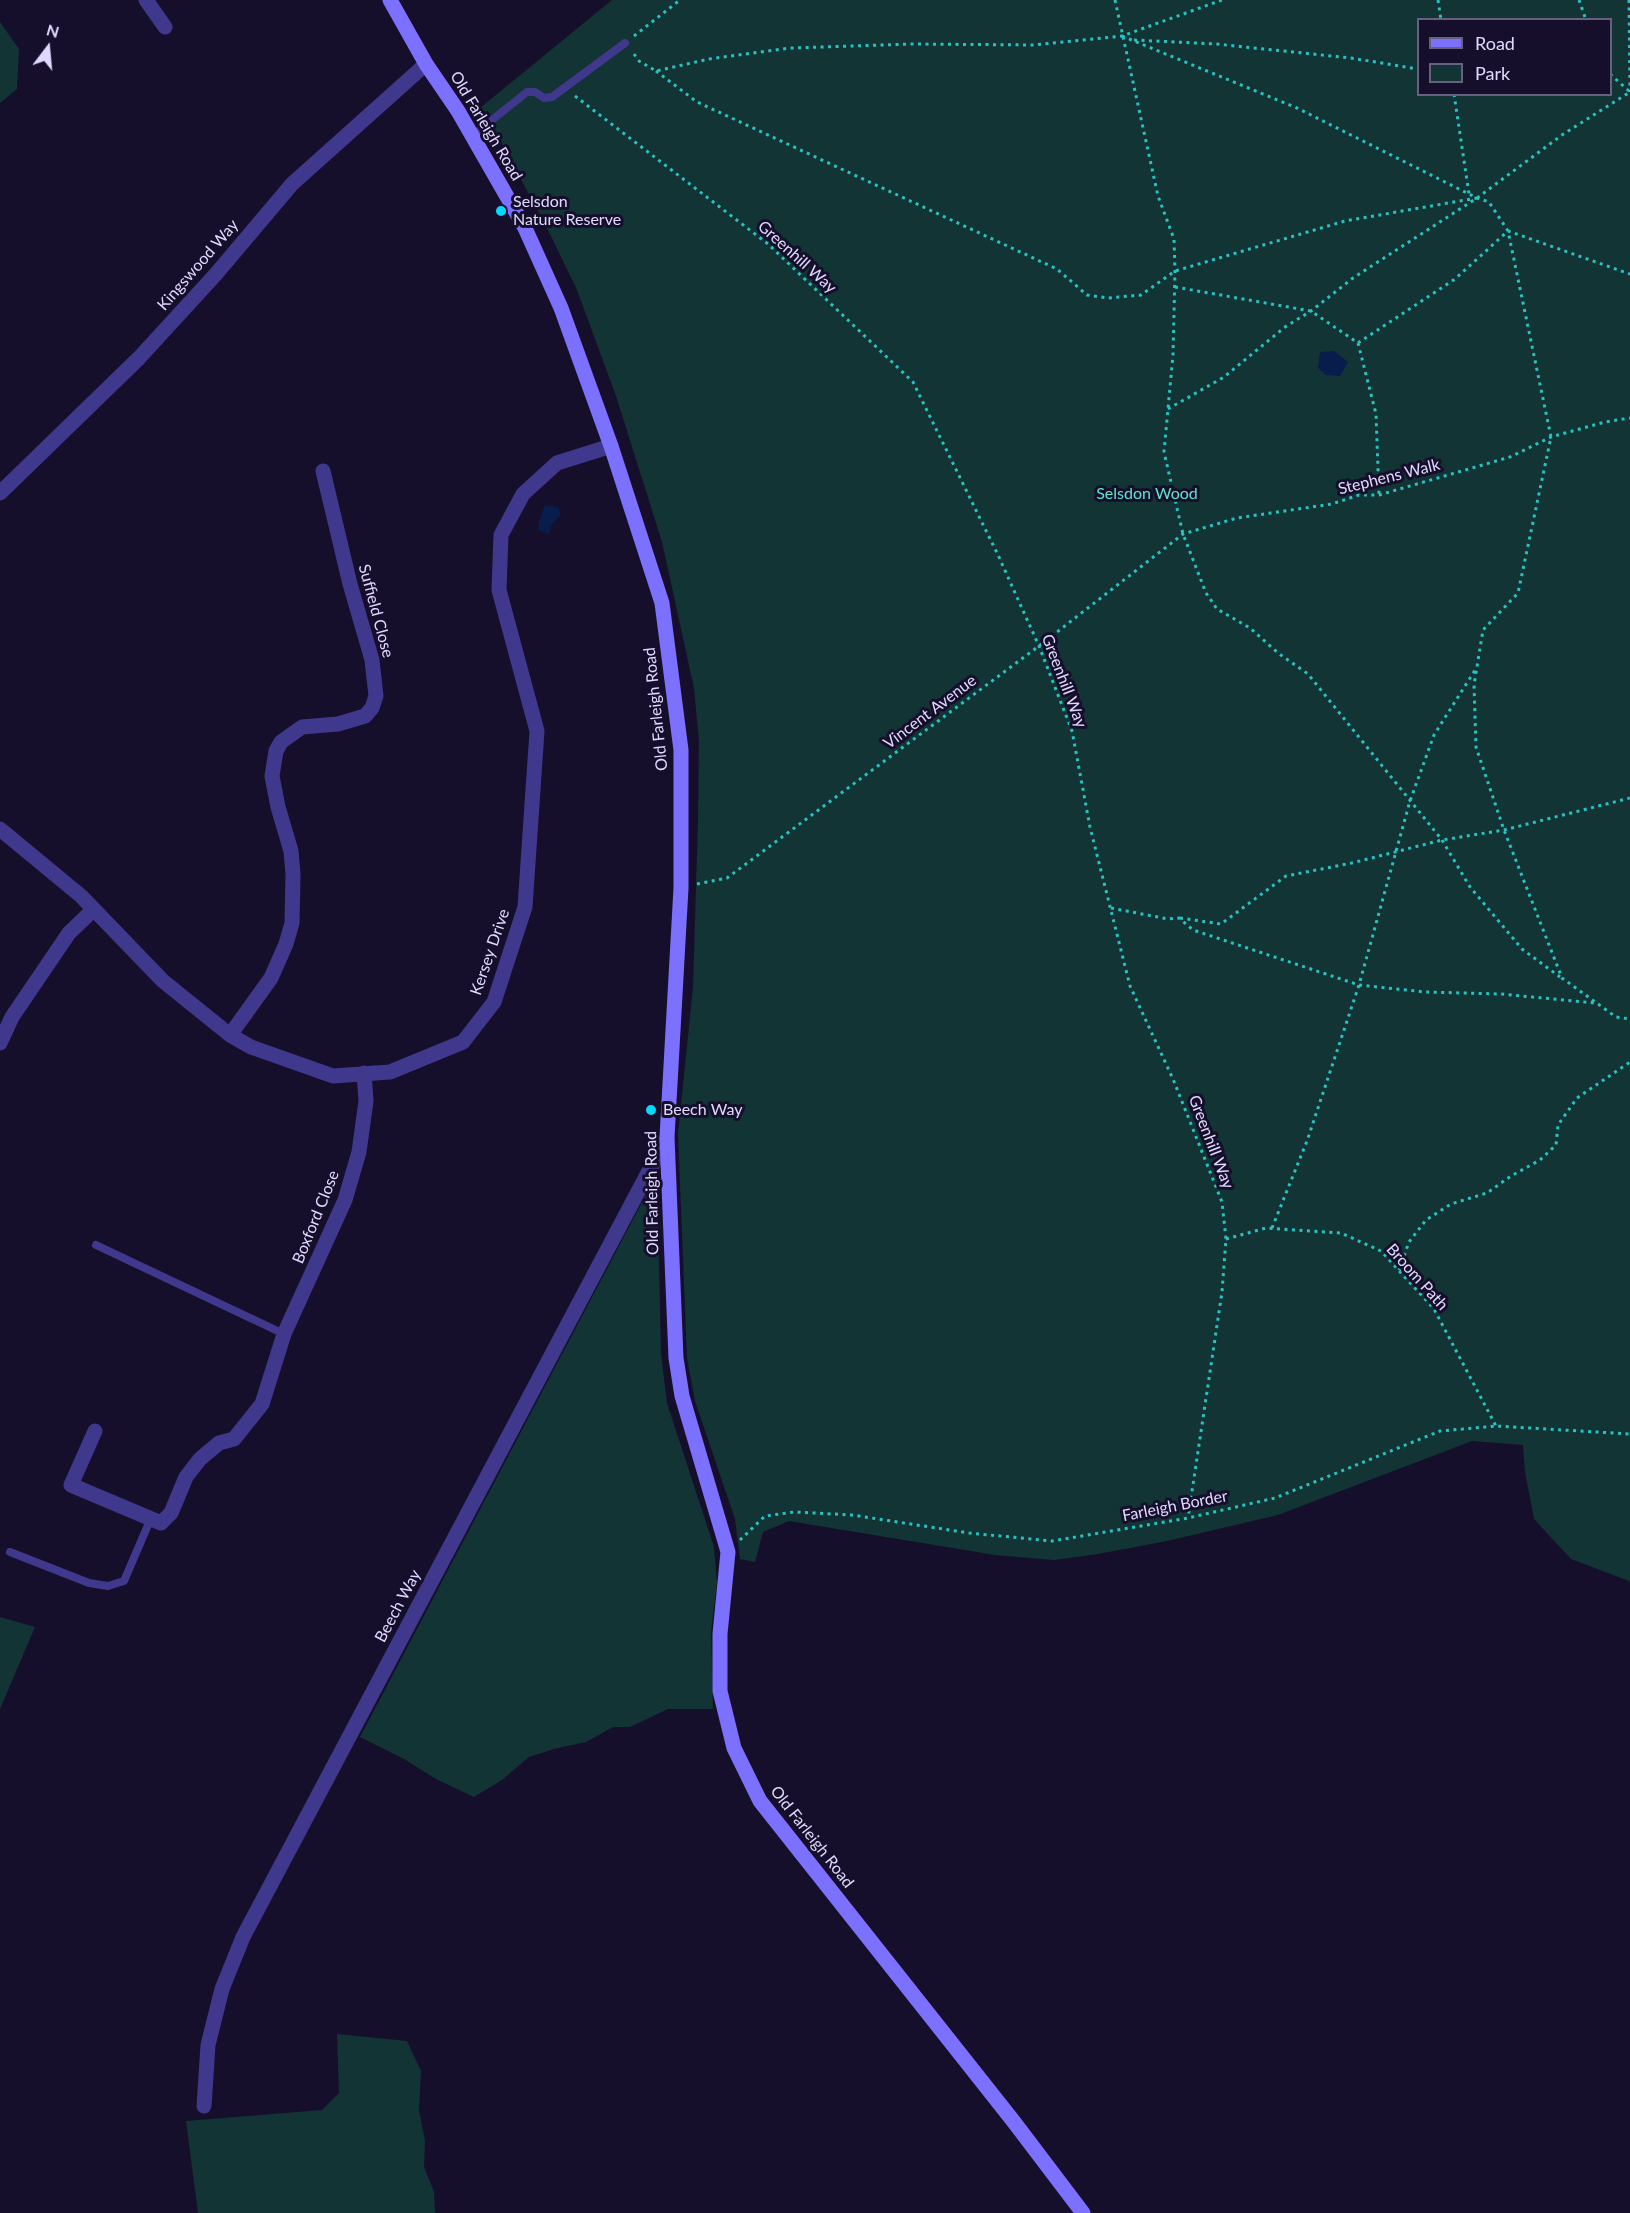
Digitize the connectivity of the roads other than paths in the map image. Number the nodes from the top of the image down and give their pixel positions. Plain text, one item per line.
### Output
1 (146, 0) edge
2 (390, 0) edge
3 (165, 27) dead end
4 (625, 43) road end
5 (426, 64) junction
6 (472, 136) junction
7 (611, 446) junction
8 (324, 471) dead end
9 (0, 493) edge
10 (0, 829) edge
11 (93, 910) junction
12 (230, 1035) junction
13 (0, 1043) edge
14 (364, 1073) junction
15 (667, 1137) junction
16 (96, 1245) dead end
17 (284, 1334) junction
18 (95, 1431) dead end
19 (150, 1518) junction
20 (10, 1552) dead end
21 (204, 2106) dead end
22 (1083, 2213) edge

1 - 3 street
2 - 5 street, Old Farleigh Road
4 - 6 lane
5 - 6 street, Old Farleigh Road
5 - 9 street, Kingswood Way
6 - 7 street, Old Farleigh Road
7 - 14 street, Kersey Drive
7 - 15 street, Old Farleigh Road
8 - 12 street, Suffield Close
10 - 11 street, Kersey Drive
11 - 12 street, Kersey Drive
11 - 13 street
12 - 14 street, Kersey Drive
14 - 17 street, Boxford Close
15 - 21 street, Beech Way
15 - 22 street, Old Farleigh Road
16 - 17 lane
17 - 19 street, Boxford Close
18 - 19 street
19 - 20 lane

